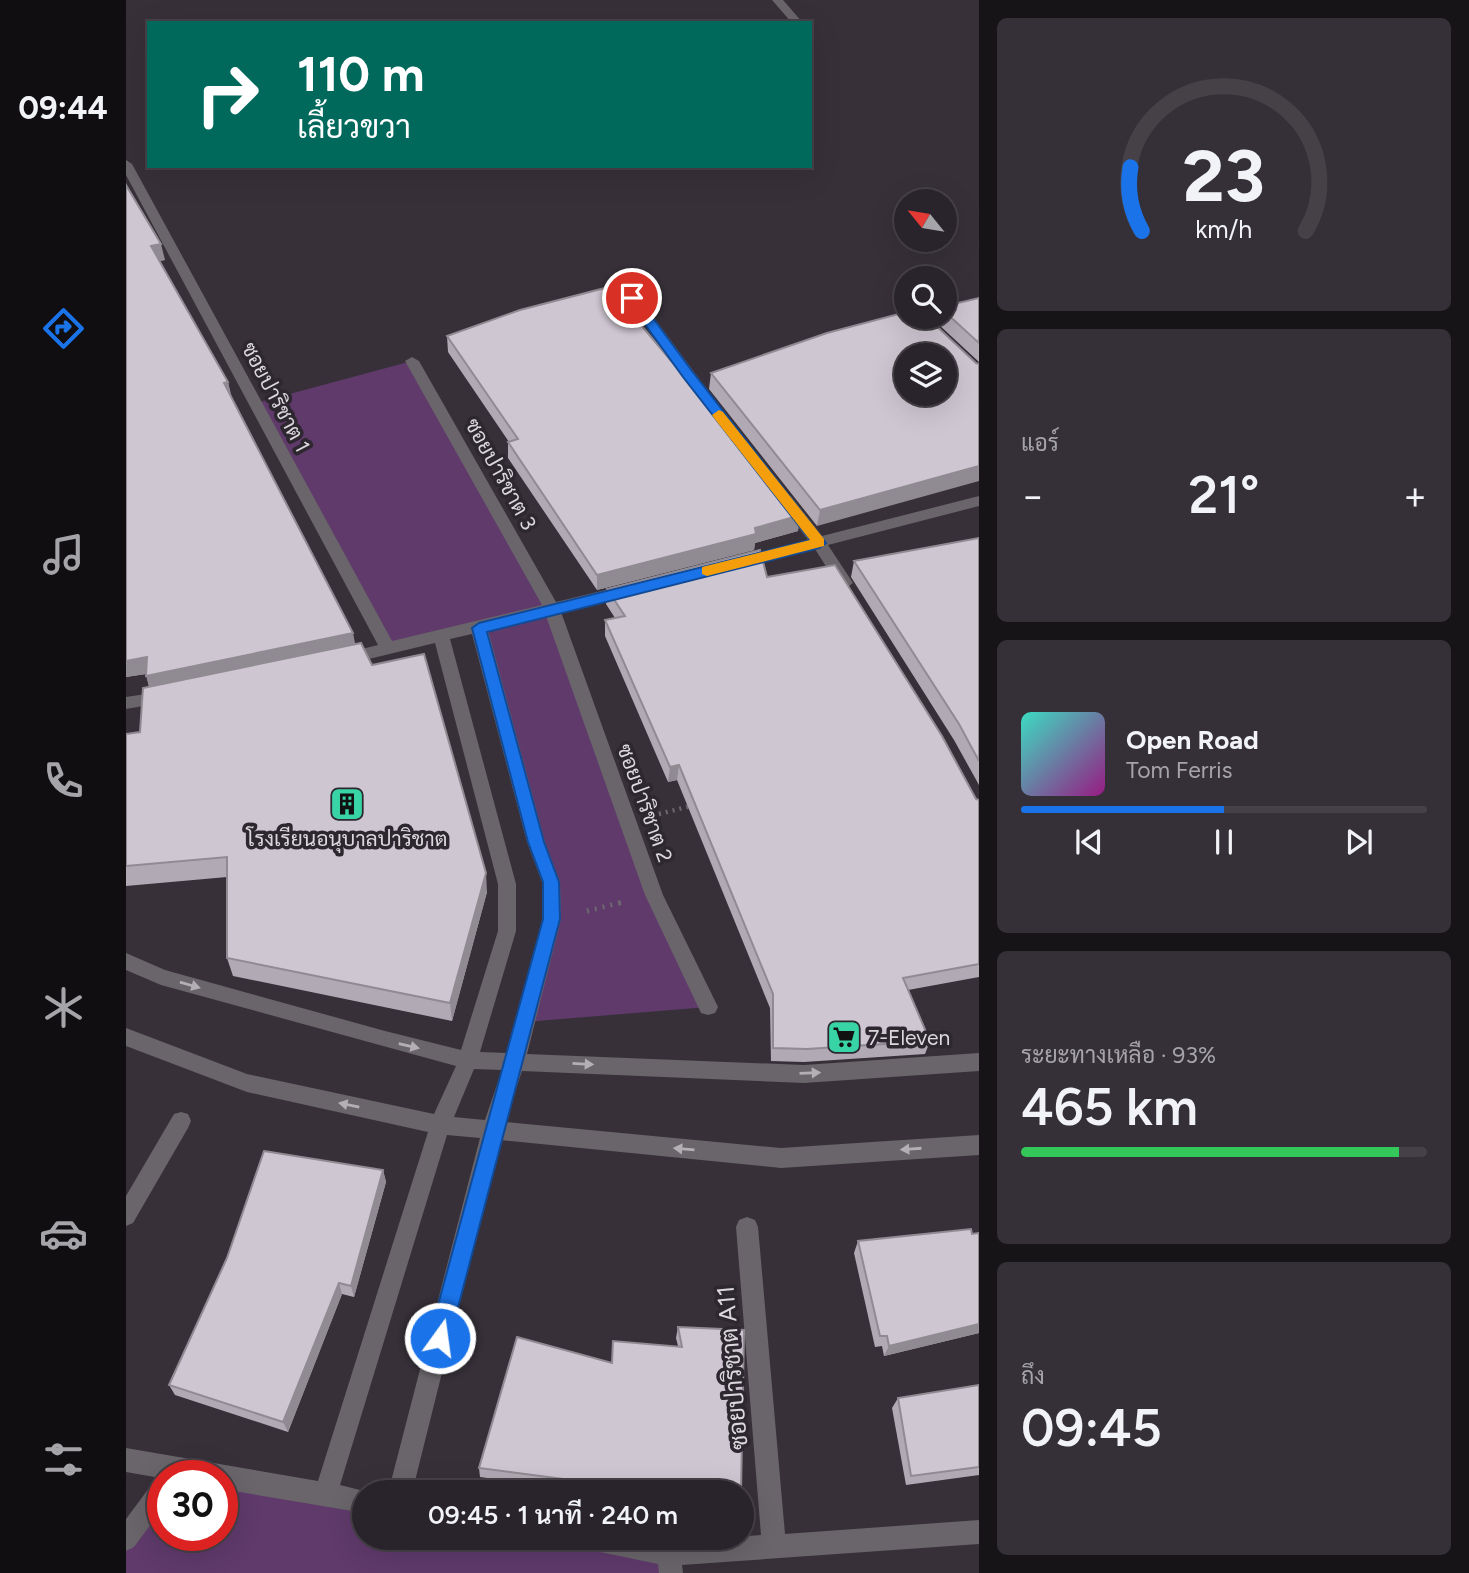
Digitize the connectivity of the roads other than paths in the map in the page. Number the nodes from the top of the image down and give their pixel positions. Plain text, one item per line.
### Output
1 (777, 0) edge
2 (796, 21) edge
3 (126, 164) edge
4 (618, 279) dead end
5 (412, 361) dead end
6 (712, 406) edge
7 (778, 490) edge
8 (979, 501) edge
9 (819, 543) junction
10 (726, 566) edge
11 (646, 586) edge
12 (855, 599) edge
13 (552, 609) junction
14 (479, 628) junction
15 (442, 638) junction
16 (389, 650) junction
17 (324, 664) edge
18 (181, 695) edge
19 (126, 703) edge
20 (126, 961) edge
21 (708, 1007) dead end
22 (126, 1037) edge
23 (468, 1060) junction
24 (515, 1061) junction
25 (979, 1062) edge
26 (181, 1121) dead end
27 (440, 1125) junction
28 (492, 1131) junction
29 (979, 1145) edge
30 (126, 1216) edge
31 (747, 1227) dead end
32 (126, 1460) edge
33 (147, 1468) edge
34 (238, 1480) edge
35 (403, 1480) edge
36 (325, 1495) junction
37 (352, 1499) edge
38 (147, 1509) edge
39 (979, 1532) edge
40 (126, 1539) edge
41 (774, 1547) junction
42 (623, 1550) edge
43 (670, 1563) edge

1 - 2 street
3 - 16 street, ซอยปาริชาต 1
4 - 6 street
5 - 13 street, ซอยปาริชาต 3
7 - 9 street
8 - 9 street
9 - 10 street
9 - 12 street
11 - 13 street
13 - 14 street
13 - 21 street, ซอยปาริชาต 2
14 - 15 street
14 - 24 street
15 - 16 street
15 - 23 street
16 - 17 street
18 - 19 street
20 -> 23 street
27 -> 22 street
23 - 24 street
23 - 27 street
24 -> 25 street
24 - 28 street
26 - 30 street
27 - 28 street
27 - 36 street
29 -> 28 street
28 - 35 street
31 - 41 street, ซอยปาริชาต A11
32 - 33 street
34 - 36 street
36 - 37 street
38 - 40 street
39 - 41 street
41 - 43 street
42 - 43 street

